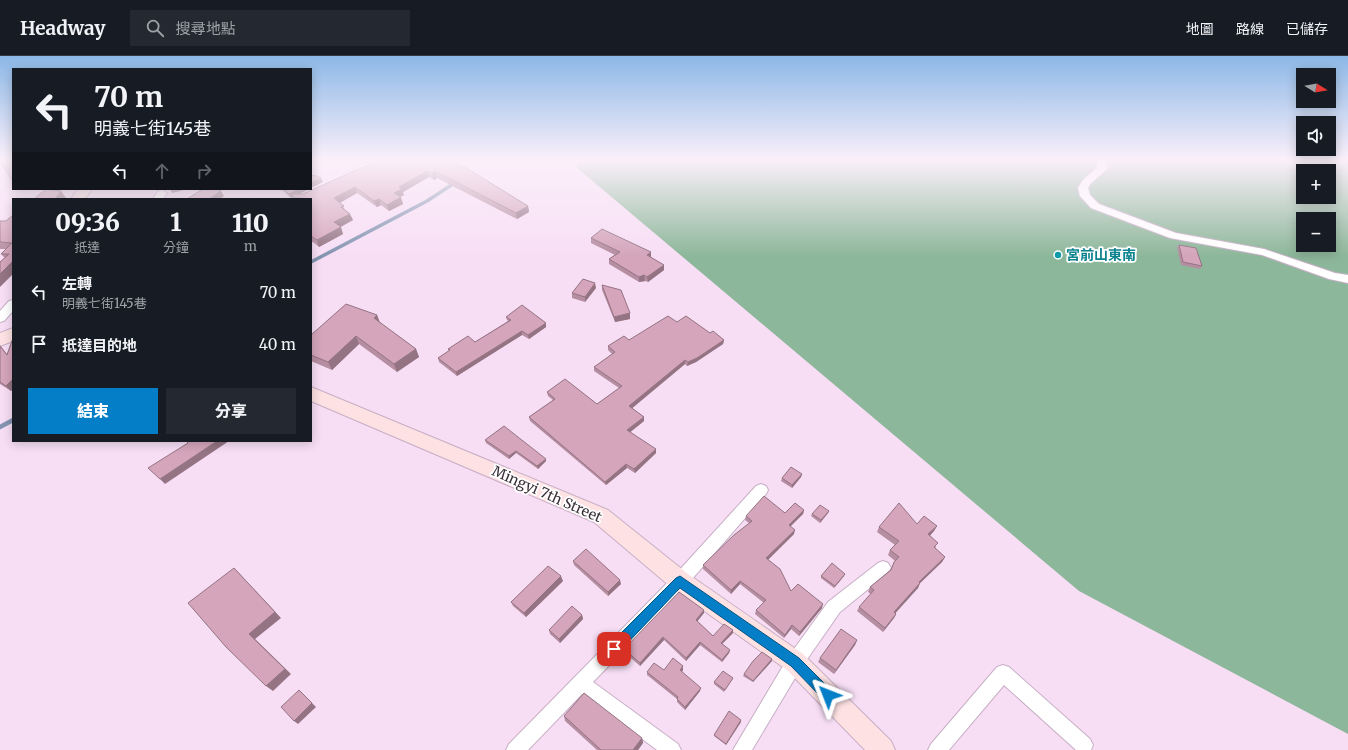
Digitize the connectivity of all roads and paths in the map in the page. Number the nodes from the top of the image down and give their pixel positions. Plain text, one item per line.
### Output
1 (1084, 191) edge
2 (1348, 279) edge
3 (12, 305) edge
4 (0, 318) edge
5 (12, 334) edge
6 (0, 340) edge
7 (312, 394) edge
8 (761, 490) dead end
9 (883, 568) dead end
10 (680, 582) junction
11 (795, 662) junction
12 (581, 683) junction
13 (1084, 745) dead end
14 (515, 750) edge
15 (672, 750) edge
16 (742, 750) edge
17 (882, 750) edge
18 (937, 750) edge

1 - 2 street
3 - 4 street
5 - 6 street
7 - 10 street, Mingyi 7th Street
8 - 10 street
9 - 11 street
10 - 11 street, Mingyi 7th Street
10 - 12 street
11 - 16 street
11 - 17 street, Mingyi 7th Street
12 - 14 street
12 - 15 street
13 - 18 street

